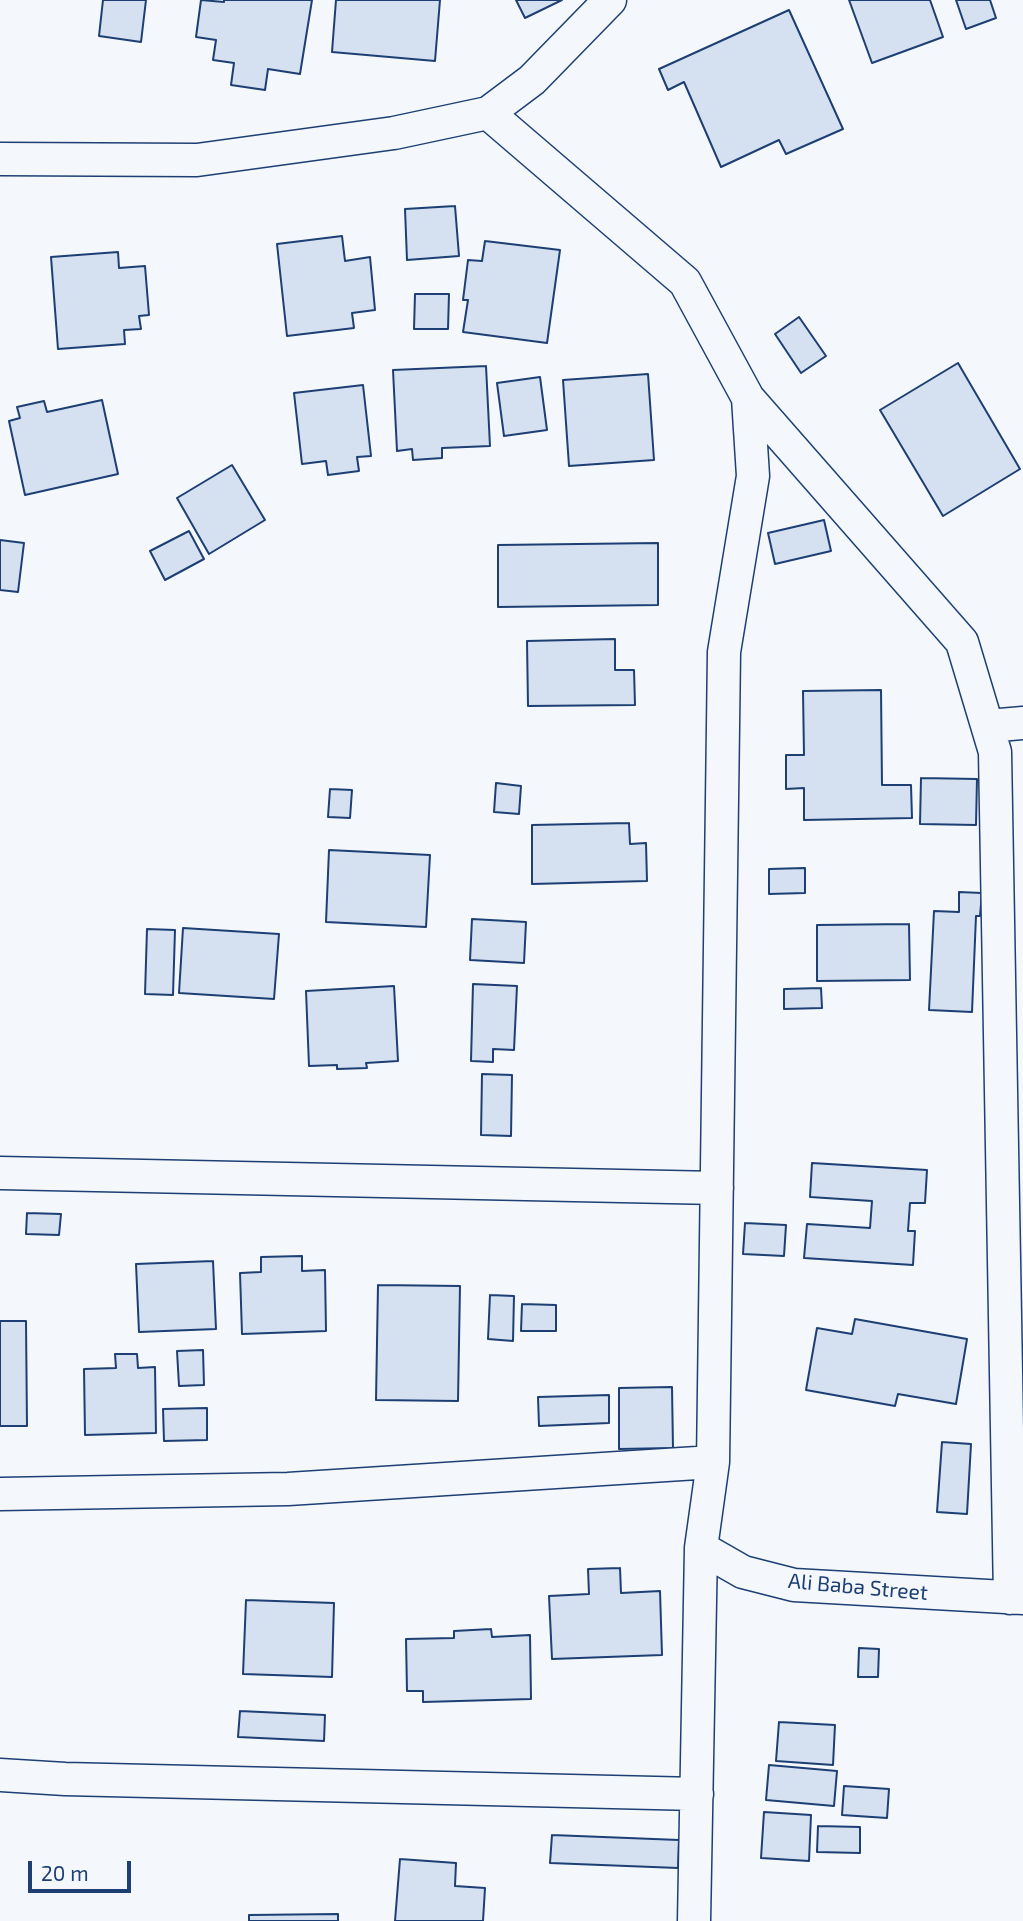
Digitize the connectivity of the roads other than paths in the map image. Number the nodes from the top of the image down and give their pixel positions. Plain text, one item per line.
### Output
1 (610, 0) edge
2 (488, 113) junction
3 (0, 159) edge
4 (748, 398) junction
5 (1023, 723) edge
6 (988, 726) junction
7 (0, 1173) edge
8 (717, 1188) junction
9 (713, 1462) junction
10 (0, 1494) edge
11 (701, 1548) junction
12 (1017, 1598) edge
13 (0, 1775) edge
14 (697, 1794) junction
15 (694, 1921) edge

1 - 2 street
2 - 3 street
2 - 4 street
4 - 6 street
4 - 8 street
5 - 6 street
6 - 12 street
7 - 8 street
8 - 9 street
9 - 10 street
9 - 11 street
11 - 12 street, Ali Baba Street
11 - 14 street
13 - 14 street
14 - 15 street

